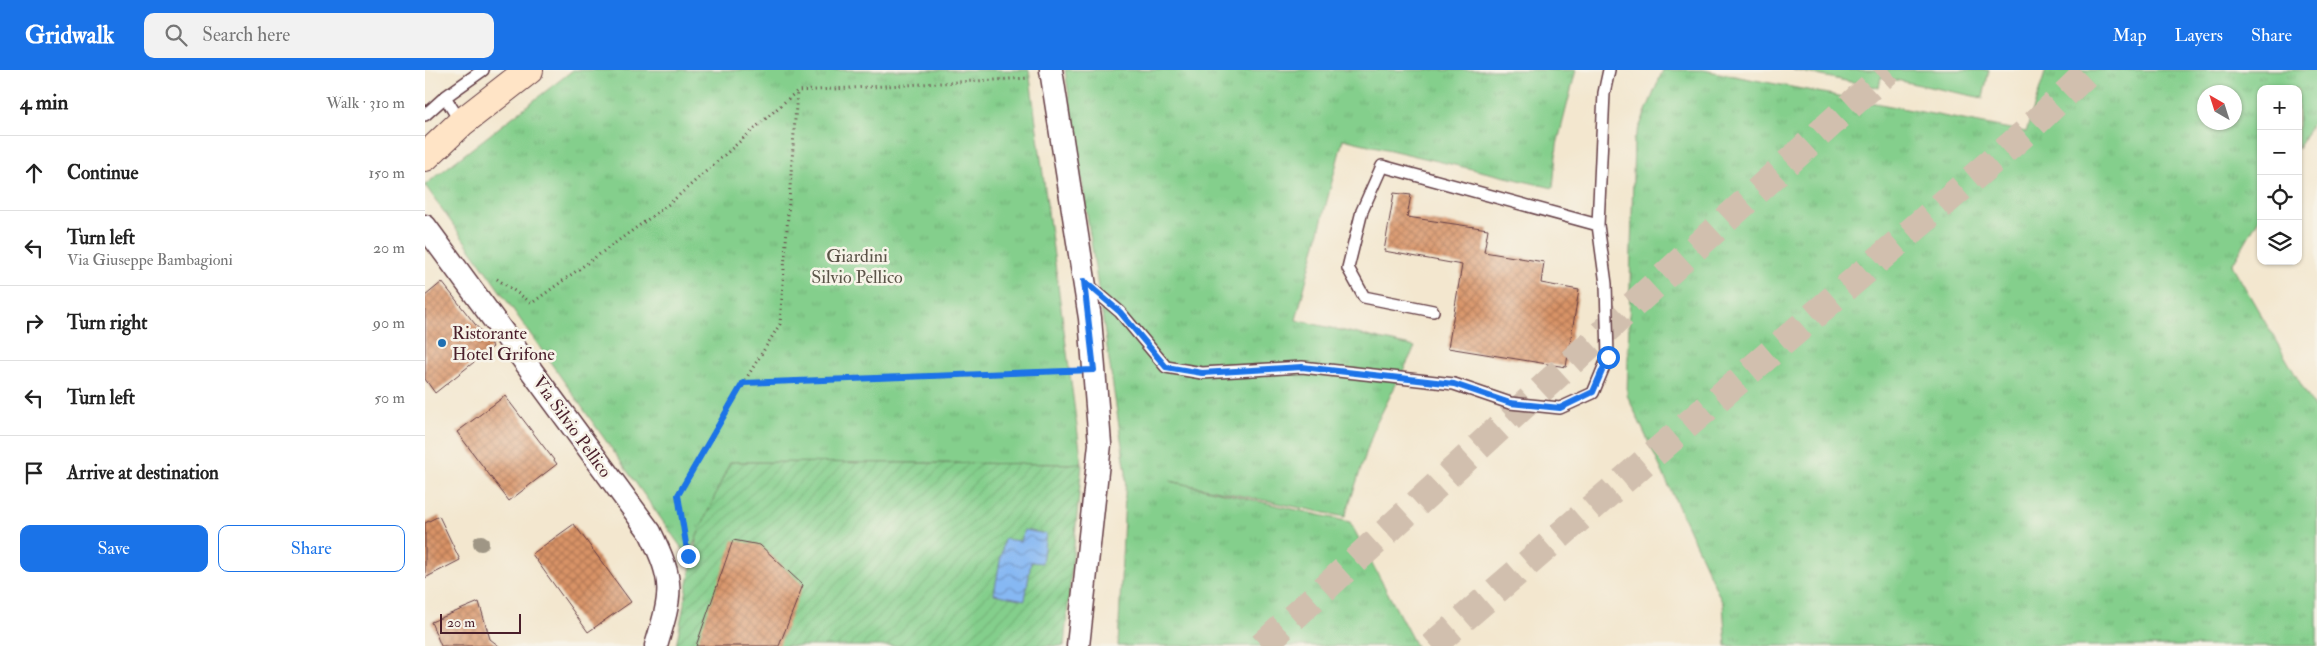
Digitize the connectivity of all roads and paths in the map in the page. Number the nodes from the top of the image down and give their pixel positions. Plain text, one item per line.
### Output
1 (483, 70) edge
2 (529, 70) edge
3 (1609, 70) edge
4 (1052, 73) edge
5 (797, 91) junction
6 (445, 97) junction
7 (425, 115) edge
8 (461, 123) junction
9 (425, 157) edge
10 (1598, 225) junction
11 (425, 226) edge
12 (493, 276) dead end
13 (1084, 281) junction
14 (1433, 311) dead end
15 (1094, 370) junction
16 (743, 383) junction
17 (668, 574) junction
18 (657, 646) edge
19 (1078, 646) edge

1 - 6 lane
2 - 8 main road
3 - 10 lane
4 - 5 path
4 - 13 street
5 - 12 path
5 - 16 path
6 - 7 lane
6 - 8 lane
8 - 9 main road
10 - 13 lane
10 - 14 lane
11 - 17 street, Via Silvio Pellico
13 - 15 street
15 - 16 path
15 - 19 street
16 - 17 path
17 - 18 street, Via Silvio Pellico

